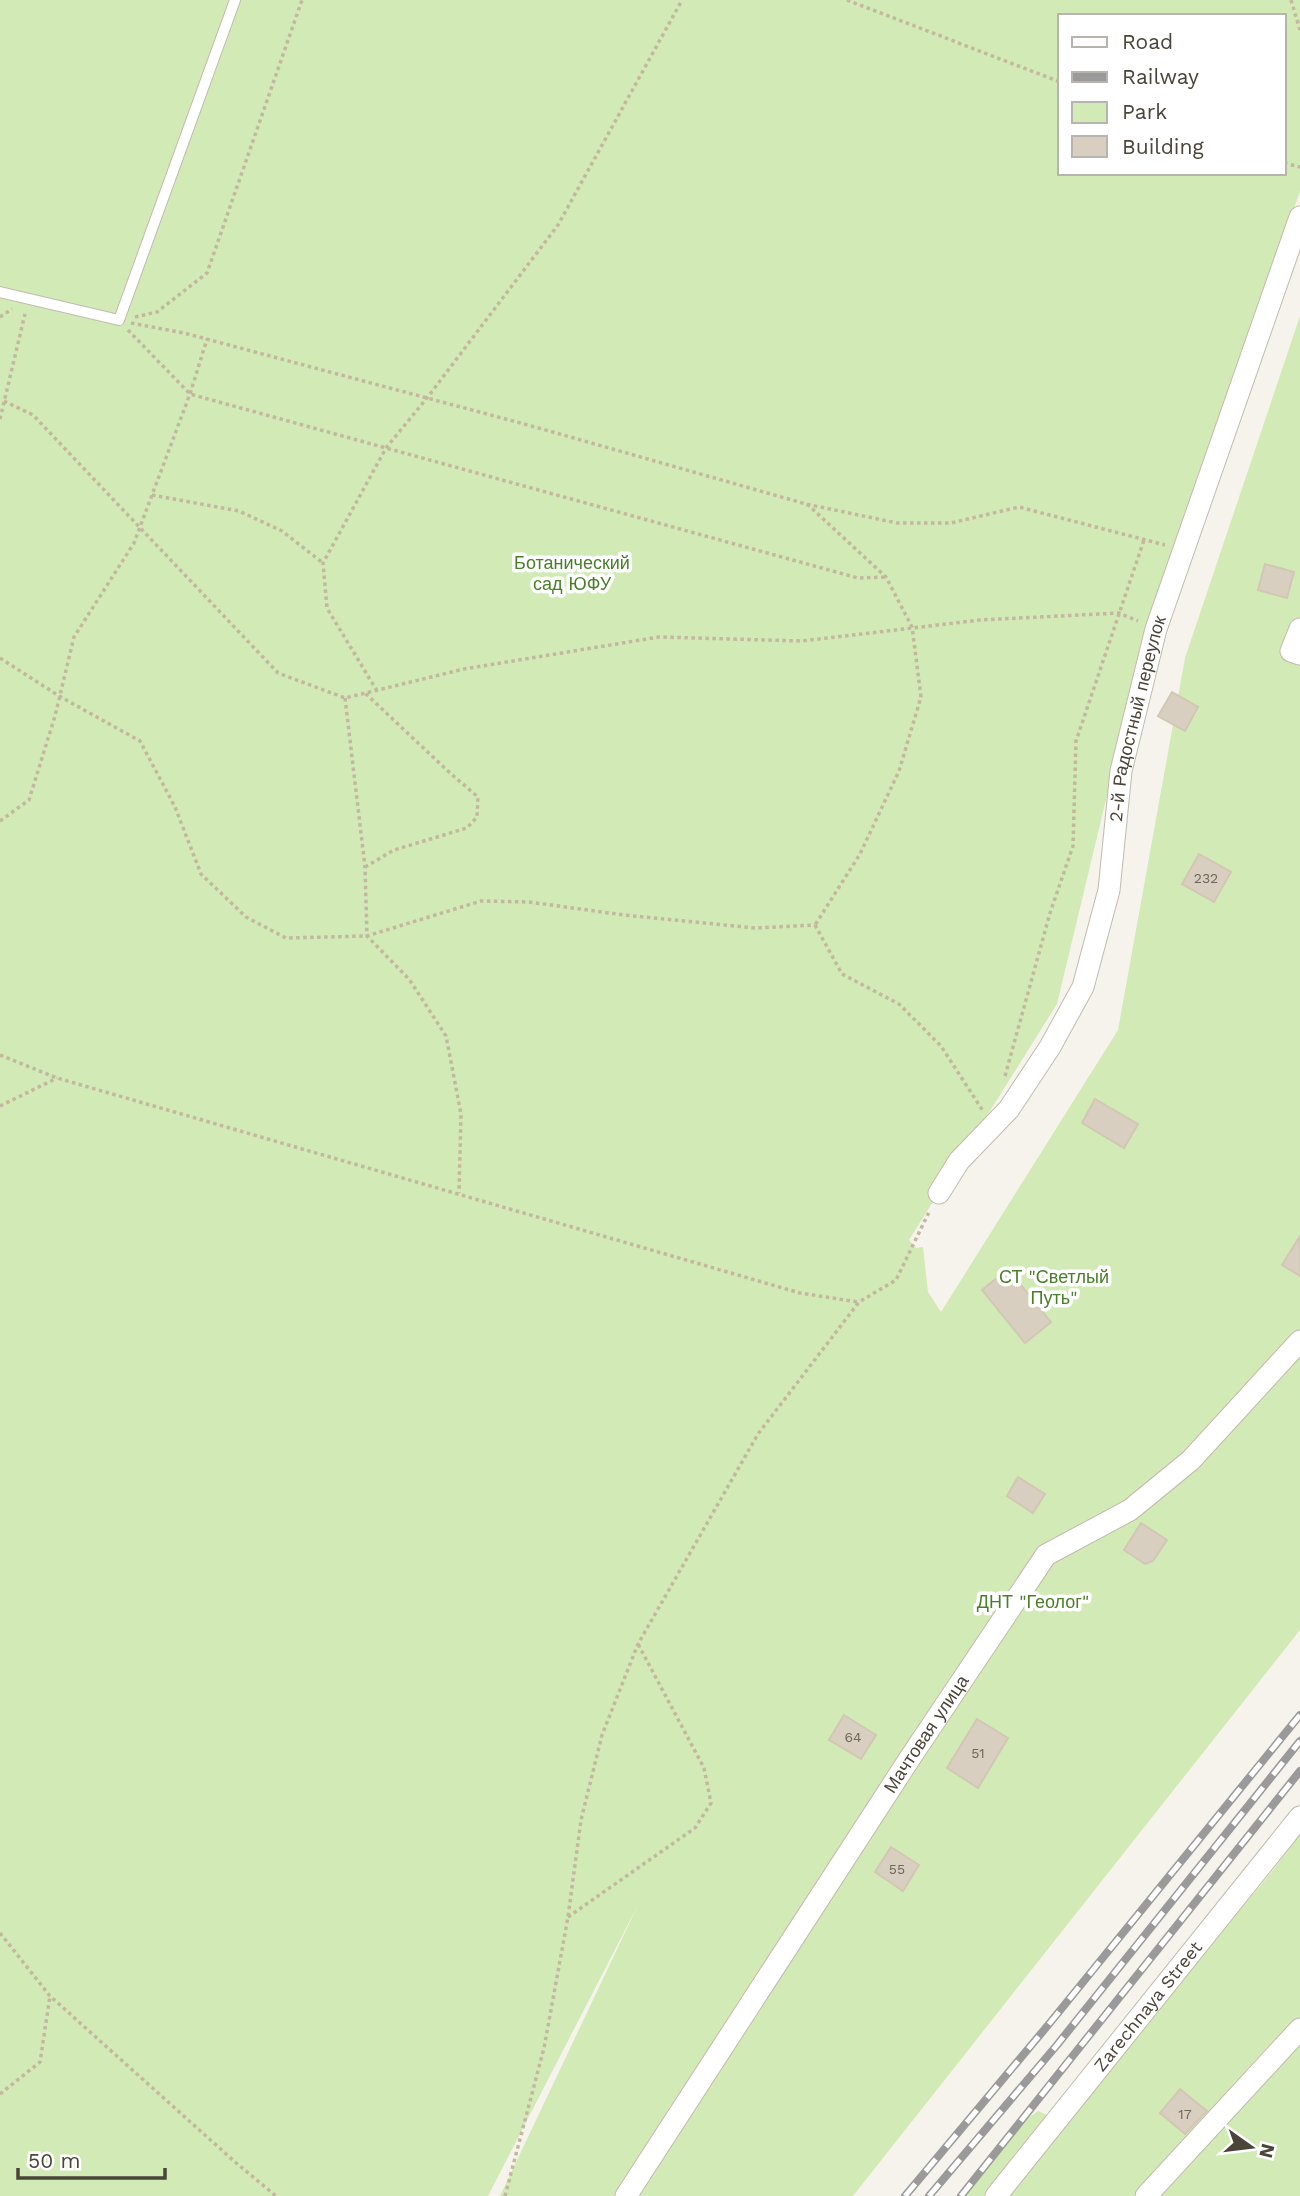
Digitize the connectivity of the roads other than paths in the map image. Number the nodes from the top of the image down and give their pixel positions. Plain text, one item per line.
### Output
1 (235, 0) edge
2 (1300, 217) edge
3 (0, 292) edge
4 (1300, 629) edge
5 (1296, 653) edge
6 (939, 1193) road end
7 (1300, 1341) edge
8 (1300, 1817) edge
9 (1300, 2029) edge
10 (626, 2196) edge
11 (996, 2196) edge
12 (1146, 2196) edge

1 - 3 lane
2 - 6 street, 2-й Радостный переулок
4 - 5 street
7 - 10 street, Мачтовая улица
8 - 11 street, Zarechnaya Street
9 - 12 street

